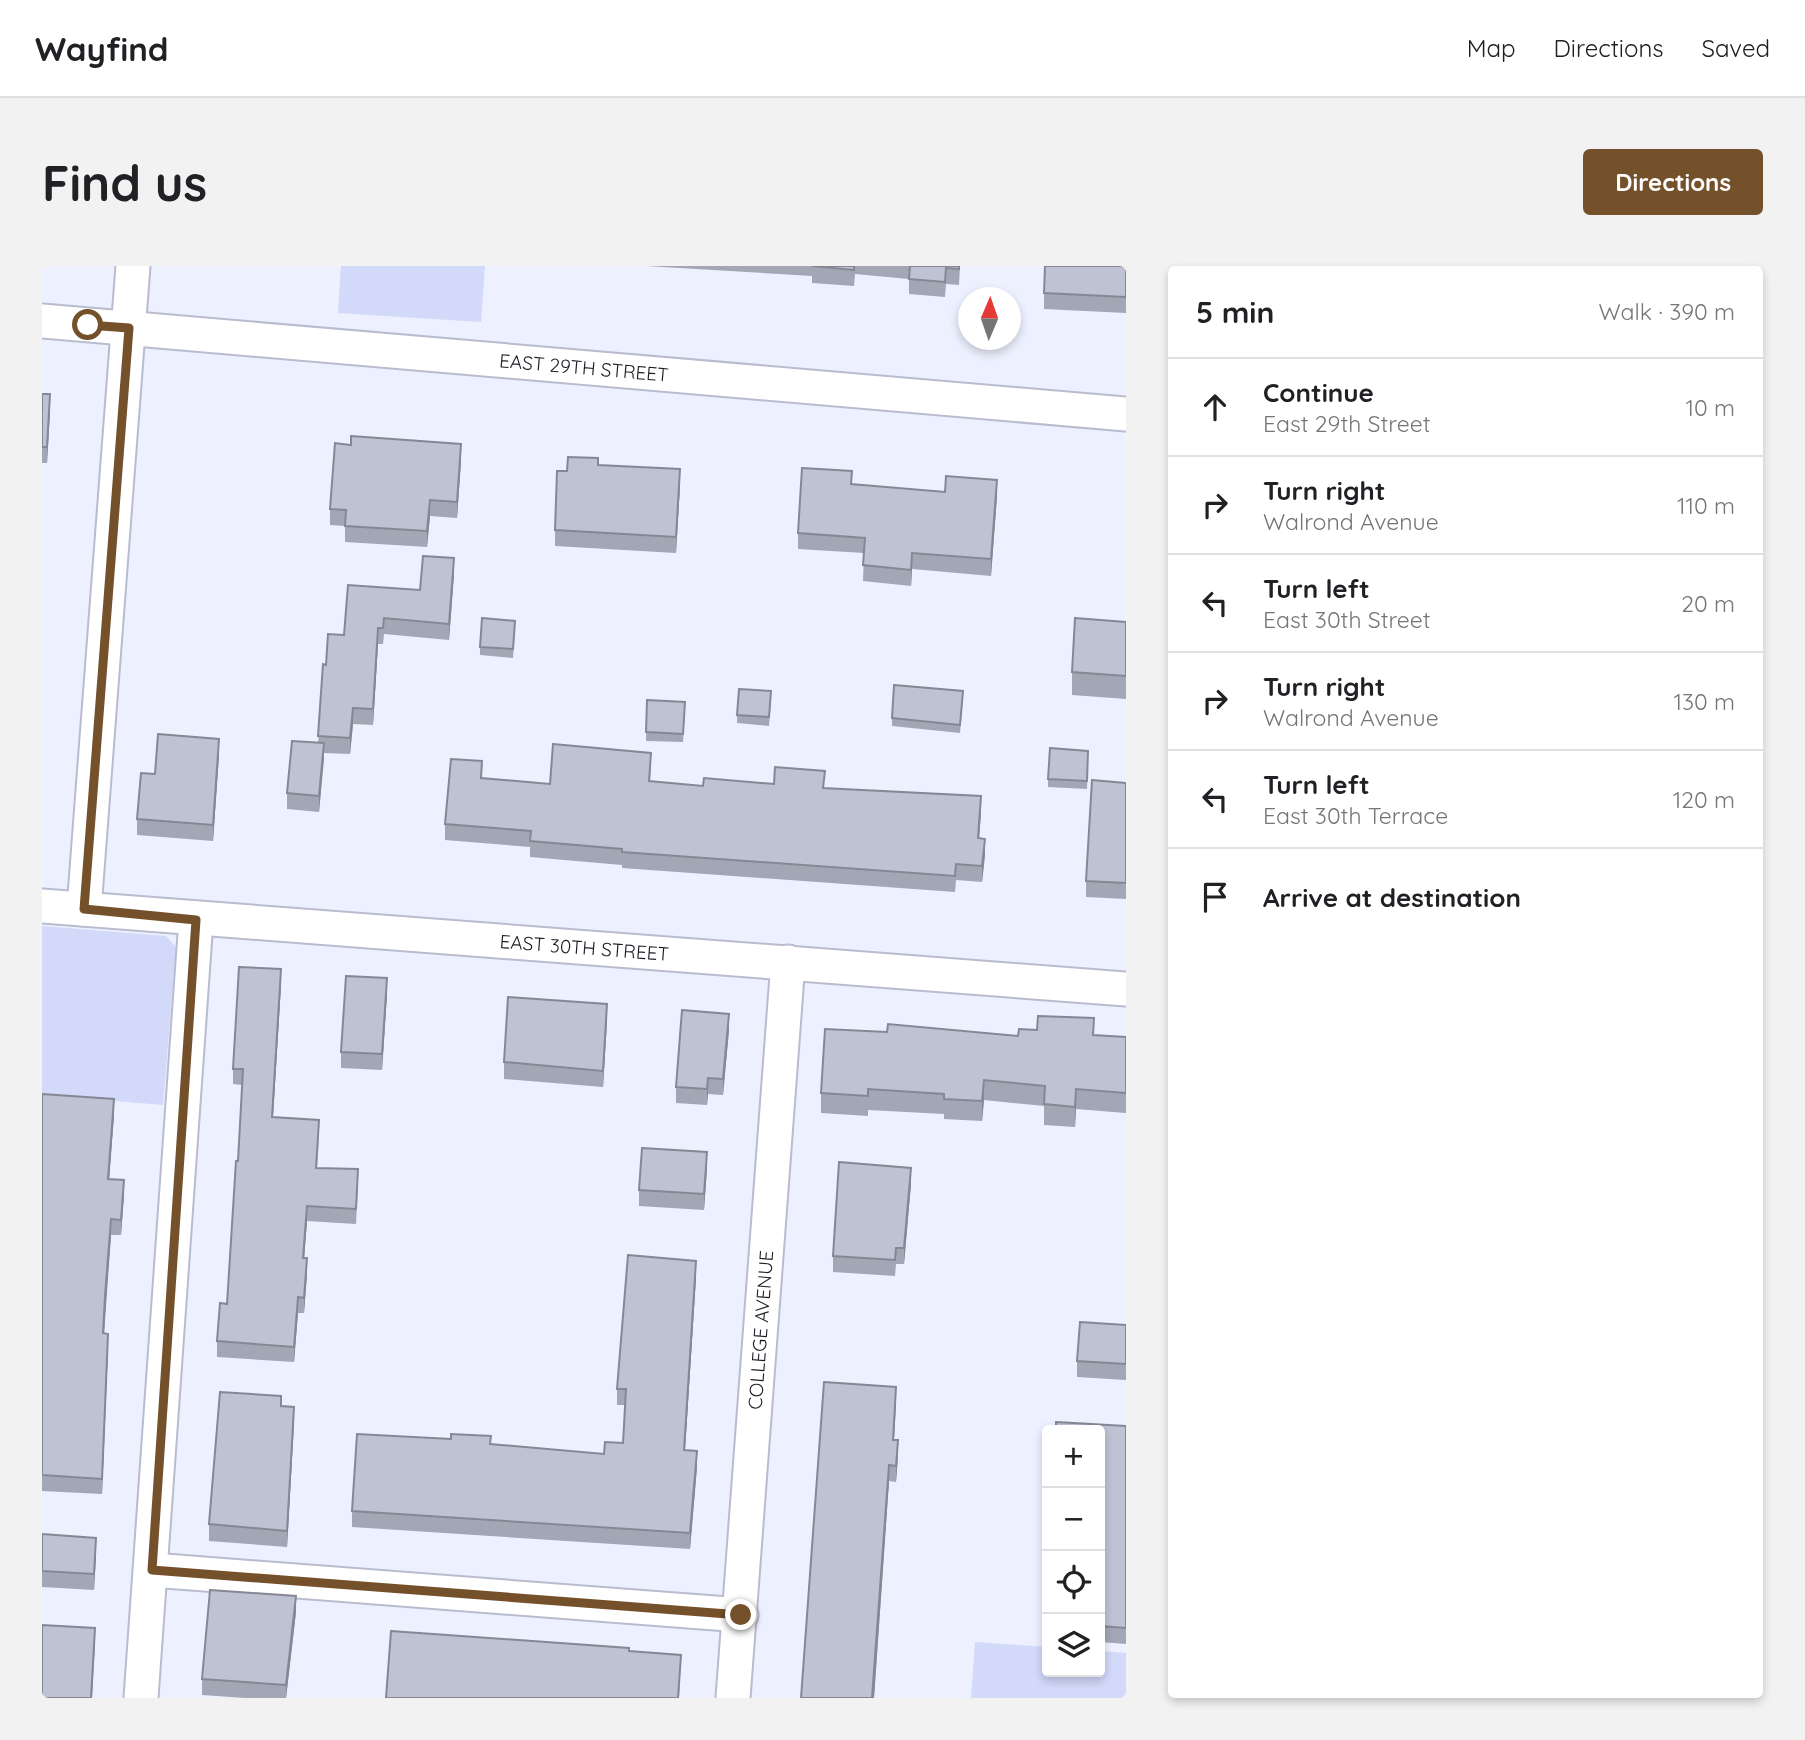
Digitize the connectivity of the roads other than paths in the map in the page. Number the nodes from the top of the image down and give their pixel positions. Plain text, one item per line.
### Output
1 (133, 266) edge
2 (42, 321) edge
3 (129, 328) junction
4 (1126, 414) edge
5 (42, 906) edge
6 (84, 909) junction
7 (196, 920) junction
8 (788, 962) junction
9 (1126, 989) edge
10 (152, 1570) junction
11 (741, 1615) junction
12 (141, 1698) edge
13 (733, 1698) edge

1 - 3 street
2 - 3 street, EAST 29TH STREET
3 - 4 street, EAST 29TH STREET
3 - 6 street
5 - 6 street, EAST 30TH STREET
6 - 7 street, EAST 30TH STREET
7 - 8 street, EAST 30TH STREET
7 - 10 street
8 - 9 street, EAST 30TH STREET
8 - 11 street, COLLEGE AVENUE
10 - 11 street
10 - 12 street
11 - 13 street, COLLEGE AVENUE

